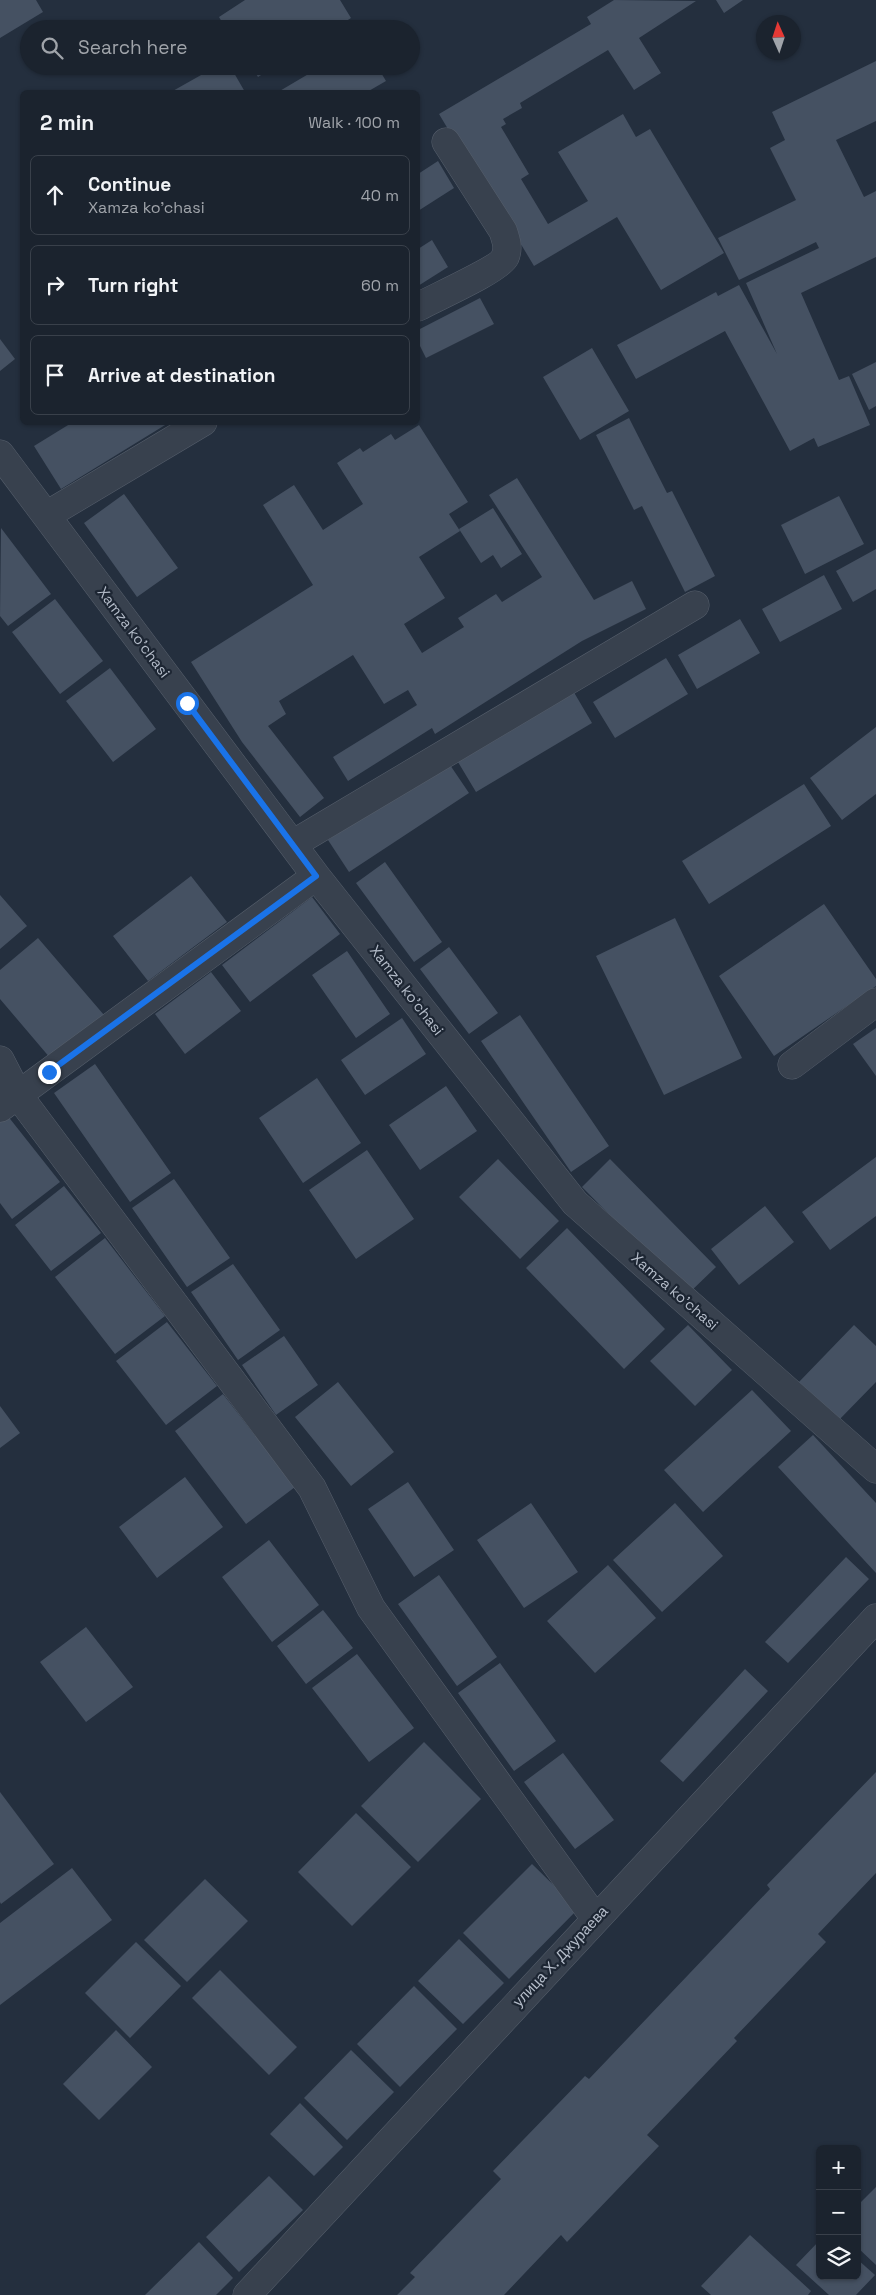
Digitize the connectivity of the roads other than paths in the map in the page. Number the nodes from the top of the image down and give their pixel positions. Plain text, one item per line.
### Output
1 (446, 142) dead end
2 (420, 306) edge
3 (198, 425) edge
4 (0, 454) edge
5 (47, 515) junction
6 (694, 605) dead end
7 (293, 844) junction
8 (316, 876) junction
9 (876, 1002) edge
10 (0, 1060) edge
11 (792, 1064) dead end
12 (9, 1102) edge
13 (876, 1469) edge
14 (876, 1618) edge
15 (595, 1918) junction
16 (247, 2295) edge

1 - 2 street
3 - 5 street
4 - 5 street, Xamza ko'chasi
5 - 7 street, Xamza ko'chasi
6 - 7 street
7 - 8 street, Xamza ko'chasi
8 - 12 street
8 - 13 street, Xamza ko'chasi
9 - 11 street
10 - 12 street
12 - 15 street
14 - 15 street, улица Х. Джураева
15 - 16 street, улица Х. Джураева

